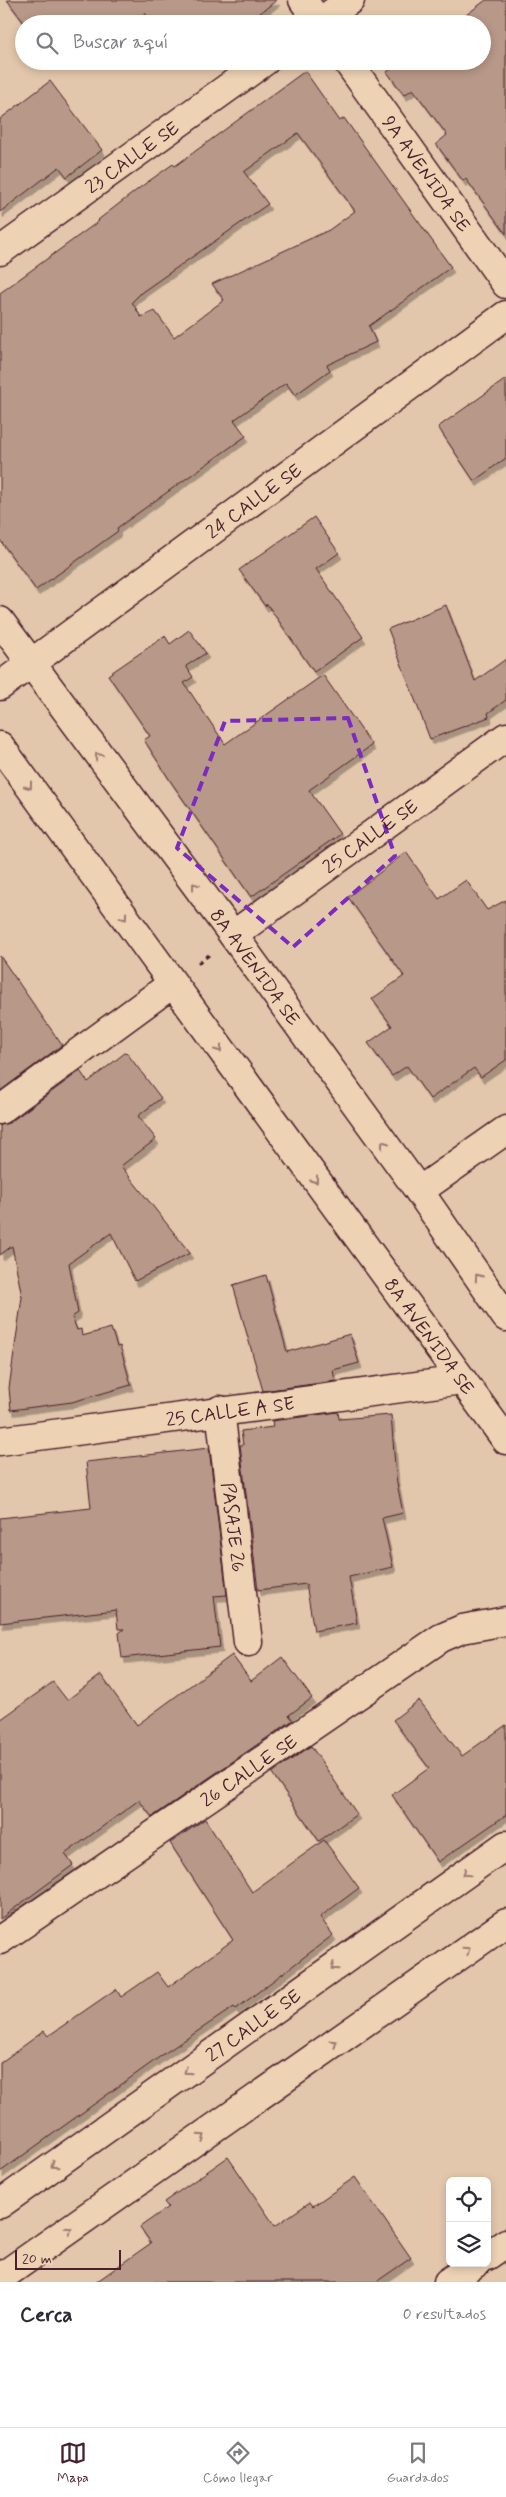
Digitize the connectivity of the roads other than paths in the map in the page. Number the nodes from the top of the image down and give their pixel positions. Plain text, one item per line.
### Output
1 (303, 0) edge
2 (350, 0) edge
3 (313, 15) edge
4 (329, 15) edge
5 (252, 70) edge
6 (352, 70) edge
7 (0, 251) edge
8 (506, 284) edge
9 (506, 315) edge
10 (0, 621) edge
11 (30, 664) junction
12 (0, 686) edge
13 (506, 737) edge
14 (0, 746) edge
15 (233, 935) junction
16 (172, 984) junction
17 (0, 1110) edge
18 (506, 1130) edge
19 (418, 1191) junction
20 (506, 1316) edge
21 (462, 1380) junction
22 (220, 1410) junction
23 (506, 1440) edge
24 (0, 1441) edge
25 (506, 1621) edge
26 (248, 1642) dead end
27 (506, 1845) edge
28 (506, 1923) edge
29 (0, 1940) edge
30 (0, 2204) edge
31 (506, 2243) edge
32 (491, 2253) edge
33 (470, 2267) edge
34 (0, 2278) edge
35 (448, 2282) edge

1 - 3 street
2 - 4 street
5 - 7 street, 23 CALLE SE
6 - 8 street, 9A AVENIDA SE
9 - 11 street, 24 CALLE SE
10 - 11 street, 8A AVENIDA SE
11 - 12 street, 24 CALLE SE
15 -> 11 street, 8A AVENIDA SE
13 - 15 street, 25 CALLE SE
14 -> 16 street, 8A AVENIDA SE
19 -> 15 street, 8A AVENIDA SE
16 - 17 street
16 -> 21 street, 8A AVENIDA SE
18 - 19 street
20 -> 19 street, 8A AVENIDA SE
21 - 22 street, 25 CALLE A SE
21 - 23 street, 8A AVENIDA SE
22 - 24 street, 25 CALLE A SE
22 - 26 street, PASAJE 26
25 - 29 street, 26 CALLE SE
27 -> 30 street, 27 CALLE SE
34 -> 28 street
31 - 32 street
33 - 35 street

